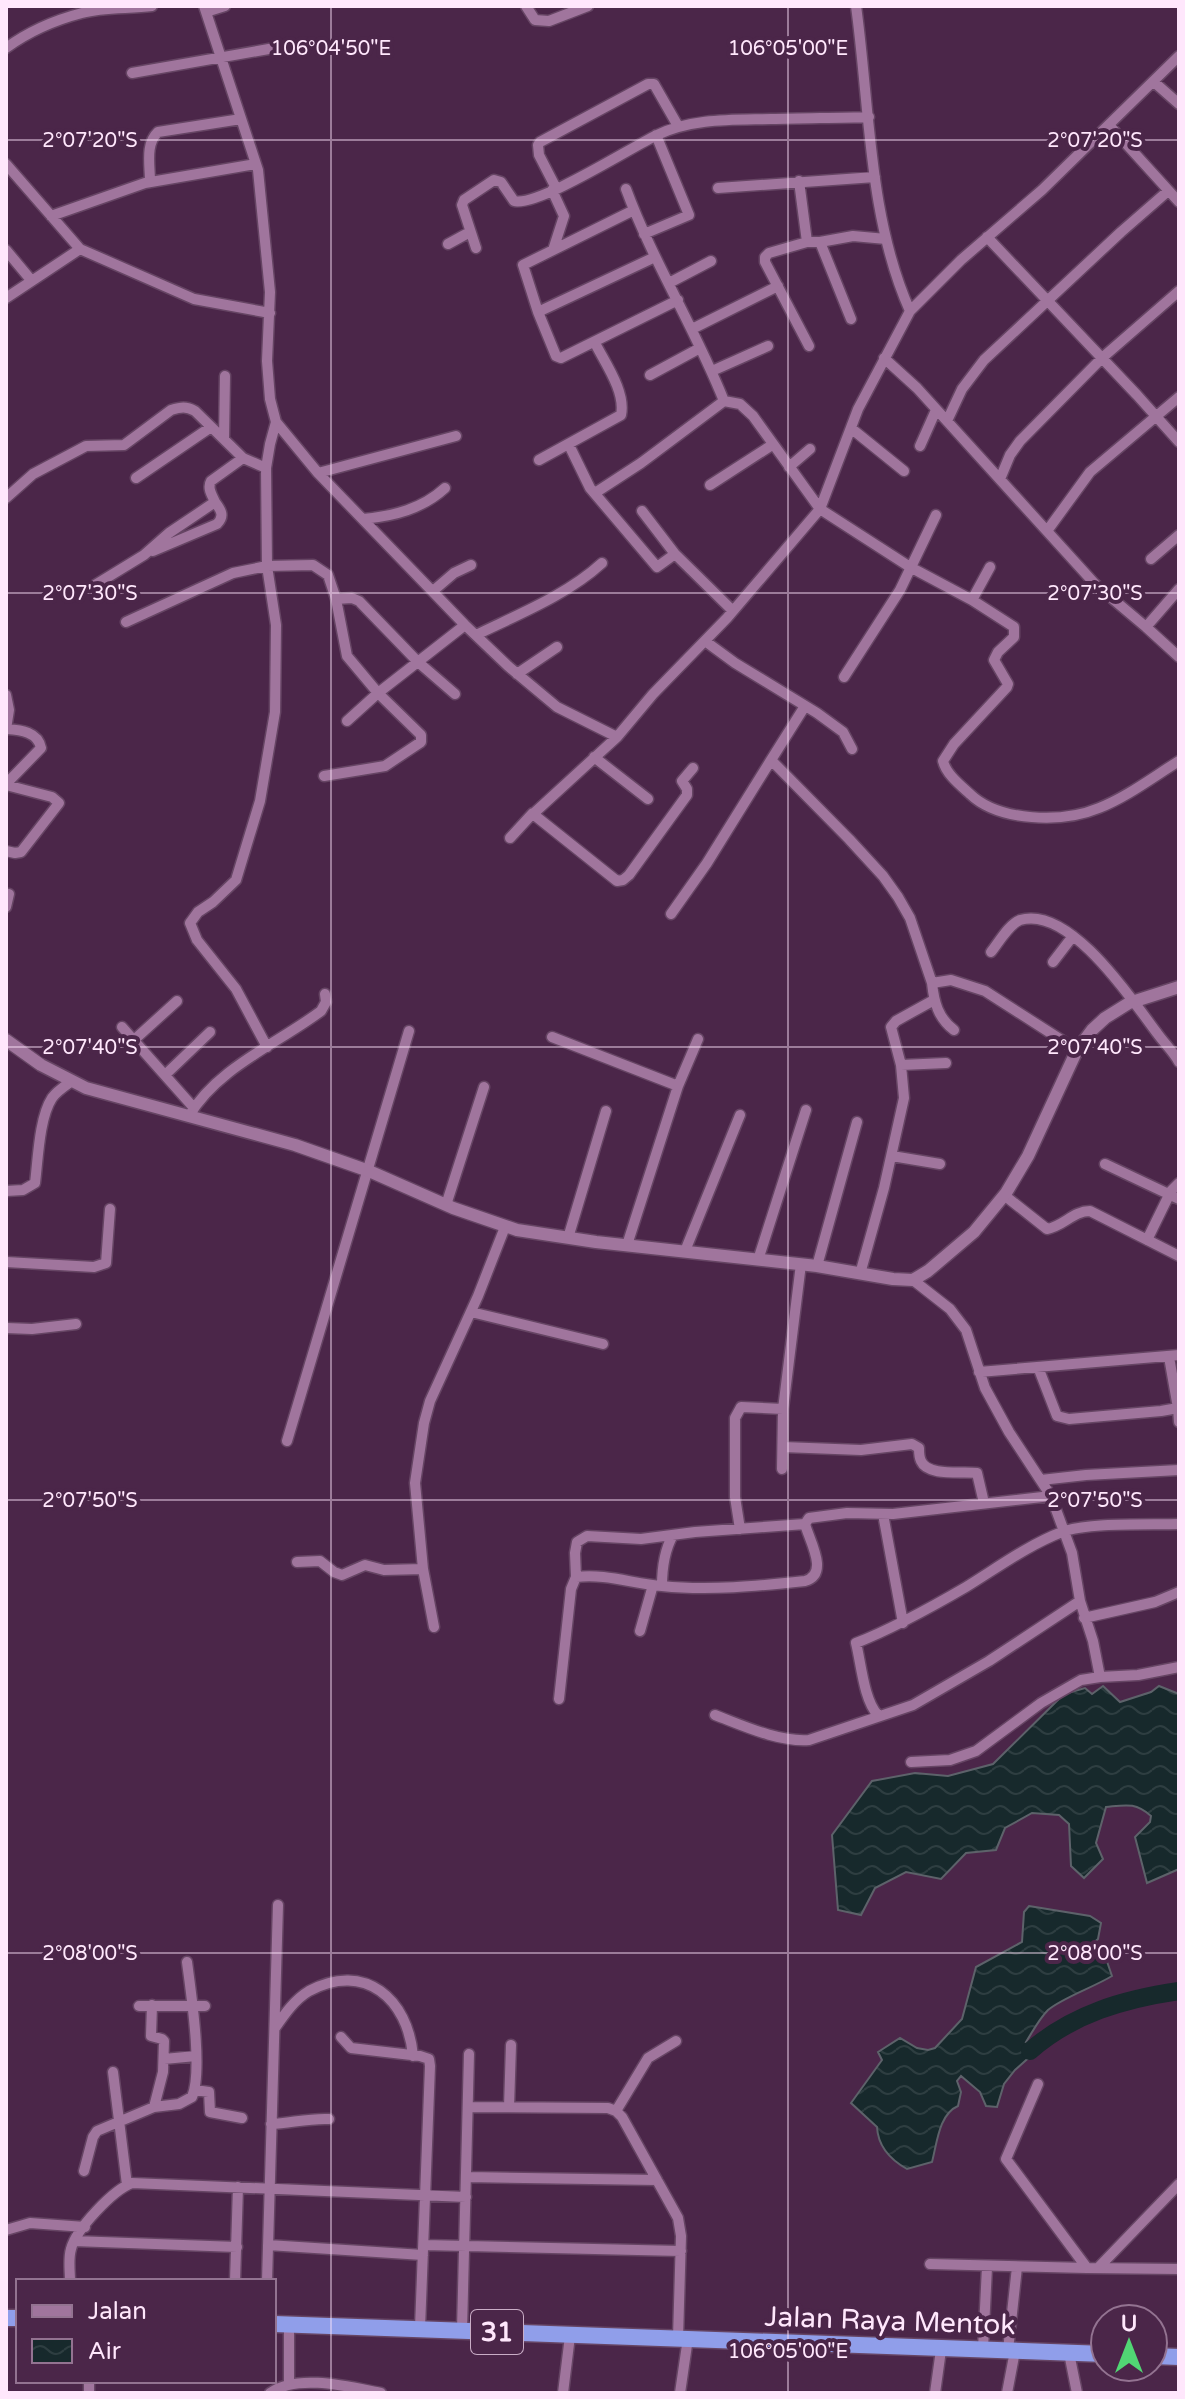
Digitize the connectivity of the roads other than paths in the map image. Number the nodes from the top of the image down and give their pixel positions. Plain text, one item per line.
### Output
1 (152, 6) edge
2 (225, 6) edge
3 (526, 6) edge
4 (588, 6) edge
5 (856, 6) edge
6 (82, 9) edge
7 (205, 9) edge
8 (280, 47) dead end
9 (6, 48) edge
10 (1179, 56) edge
11 (219, 58) junction
12 (1174, 70) edge
13 (132, 73) dead end
14 (1154, 82) junction
15 (1179, 104) edge
16 (869, 117) junction
17 (241, 119) junction
18 (1109, 125) junction
19 (678, 126) junction
20 (656, 135) junction
21 (6, 164) edge
22 (256, 164) junction
23 (875, 177) junction
24 (799, 181) junction
25 (150, 182) junction
26 (718, 188) dead end
27 (554, 189) junction
28 (626, 189) dead end
29 (1168, 191) junction
30 (1179, 202) edge
31 (634, 210) junction
32 (51, 216) junction
33 (564, 216) junction
34 (470, 232) junction
35 (644, 234) junction
36 (581, 236) junction
37 (987, 237) junction
38 (886, 239) junction
39 (807, 242) junction
40 (820, 242) junction
41 (448, 244) dead end
42 (476, 248) dead end
43 (80, 249) junction
44 (6, 250) edge
45 (553, 250) junction
46 (655, 257) junction
47 (711, 261) dead end
48 (31, 280) junction
49 (669, 283) junction
50 (778, 286) junction
51 (1179, 291) edge
52 (6, 298) edge
53 (1048, 299) junction
54 (678, 300) junction
55 (910, 311) junction
56 (538, 312) junction
57 (270, 313) junction
58 (851, 319) dead end
59 (692, 329) junction
60 (595, 343) junction
61 (768, 346) dead end
62 (809, 346) dead end
63 (700, 348) junction
64 (884, 358) junction
65 (1102, 358) junction
66 (712, 371) junction
67 (650, 375) dead end
68 (225, 376) dead end
69 (1179, 397) edge
70 (724, 401) junction
71 (936, 410) junction
72 (1156, 416) junction
73 (947, 421) junction
74 (276, 422) junction
75 (211, 427) junction
76 (852, 429) junction
77 (456, 436) dead end
78 (224, 439) junction
79 (1179, 442) edge
80 (569, 445) junction
81 (772, 445) junction
82 (920, 446) dead end
83 (810, 449) dead end
84 (243, 458) junction
85 (539, 460) dead end
86 (789, 467) junction
87 (266, 468) junction
88 (904, 471) dead end
89 (318, 473) junction
90 (136, 478) dead end
91 (1000, 479) junction
92 (710, 485) dead end
93 (445, 488) dead end
94 (595, 493) junction
95 (6, 498) edge
96 (215, 502) junction
97 (820, 509) junction
98 (642, 511) dead end
99 (936, 515) dead end
100 (363, 519) junction
101 (1047, 531) junction
102 (1179, 535) edge
103 (675, 554) junction
104 (144, 555) junction
105 (1151, 559) dead end
106 (602, 563) dead end
107 (471, 565) dead end
108 (267, 566) junction
109 (910, 567) junction
110 (990, 567) dead end
111 (95, 585) dead end
112 (1179, 589) edge
113 (433, 591) junction
114 (336, 599) junction
115 (972, 600) junction
116 (733, 611) junction
117 (126, 622) dead end
118 (465, 625) junction
119 (1146, 627) junction
120 (476, 635) junction
121 (705, 641) junction
122 (557, 647) dead end
123 (1179, 657) edge
124 (418, 662) junction
125 (517, 674) junction
126 (844, 677) dead end
127 (378, 693) junction
128 (455, 694) dead end
129 (6, 695) edge
130 (805, 706) junction
131 (347, 721) dead end
132 (6, 729) edge
133 (617, 737) junction
134 (852, 749) dead end
135 (594, 757) junction
136 (771, 760) junction
137 (1179, 761) edge
138 (693, 768) dead end
139 (324, 776) dead end
140 (6, 785) edge
141 (648, 799) dead end
142 (533, 813) junction
143 (510, 838) dead end
144 (6, 851) edge
145 (9, 894) dead end
146 (6, 907) edge
147 (671, 914) dead end
148 (1073, 936) junction
149 (991, 952) dead end
150 (1053, 962) dead end
151 (932, 983) junction
152 (1179, 987) edge
153 (325, 994) dead end
154 (934, 1000) junction
155 (177, 1001) dead end
156 (1135, 1001) junction
157 (122, 1027) dead end
158 (954, 1030) dead end
159 (409, 1031) dead end
160 (210, 1032) dead end
161 (552, 1037) dead end
162 (698, 1039) dead end
163 (6, 1040) edge
164 (134, 1040) junction
165 (267, 1047) junction
166 (1077, 1050) junction
167 (1179, 1062) edge
168 (946, 1063) dead end
169 (901, 1065) junction
170 (165, 1075) junction
171 (72, 1081) junction
172 (678, 1086) junction
173 (484, 1087) dead end
174 (806, 1110) dead end
175 (606, 1111) dead end
176 (191, 1112) junction
177 (740, 1115) dead end
178 (857, 1122) dead end
179 (892, 1156) junction
180 (940, 1164) dead end
181 (1105, 1164) dead end
182 (369, 1171) junction
183 (1179, 1183) edge
184 (6, 1191) edge
185 (1004, 1195) junction
186 (1174, 1197) edge
187 (446, 1205) junction
188 (110, 1209) dead end
189 (505, 1227) junction
190 (568, 1238) junction
191 (1147, 1240) junction
192 (627, 1245) junction
193 (685, 1251) junction
194 (1179, 1256) edge
195 (758, 1260) junction
196 (6, 1262) edge
197 (801, 1264) junction
198 (817, 1266) junction
199 (860, 1274) junction
200 (913, 1280) junction
201 (471, 1312) junction
202 (76, 1324) dead end
203 (6, 1328) edge
204 (603, 1344) dead end
205 (1174, 1356) edge
206 (1038, 1367) junction
207 (979, 1372) junction
208 (1178, 1408) edge
209 (783, 1409) junction
210 (1179, 1422) edge
211 (287, 1441) dead end
212 (783, 1447) junction
213 (782, 1469) dead end
214 (1179, 1470) edge
215 (1041, 1480) junction
216 (1051, 1496) junction
217 (984, 1503) junction
218 (883, 1514) junction
219 (805, 1524) junction
220 (1179, 1524) edge
221 (740, 1529) junction
222 (1064, 1532) junction
223 (673, 1535) junction
224 (297, 1562) dead end
225 (423, 1569) junction
226 (576, 1577) junction
227 (658, 1586) junction
228 (1179, 1592) edge
229 (1080, 1601) junction
230 (1084, 1618) junction
231 (903, 1623) junction
232 (434, 1627) dead end
233 (640, 1631) dead end
234 (1179, 1667) edge
235 (1100, 1677) junction
236 (559, 1699) dead end
237 (715, 1715) dead end
238 (878, 1715) junction
239 (911, 1762) dead end
240 (278, 1905) dead end
241 (187, 1962) dead end
242 (152, 2005) junction
243 (139, 2006) dead end
244 (192, 2006) junction
245 (205, 2006) dead end
246 (274, 2030) junction
247 (341, 2037) dead end
248 (676, 2041) dead end
249 (511, 2045) dead end
250 (469, 2054) dead end
251 (196, 2056) junction
252 (413, 2056) junction
253 (164, 2059) junction
254 (113, 2072) dead end
255 (1038, 2084) dead end
256 (195, 2090) junction
257 (154, 2107) junction
258 (469, 2107) junction
259 (509, 2107) junction
260 (616, 2111) junction
261 (242, 2118) dead end
262 (329, 2119) dead end
263 (119, 2121) junction
264 (271, 2124) junction
265 (84, 2171) dead end
266 (467, 2177) junction
267 (657, 2180) junction
268 (1179, 2184) edge
269 (127, 2185) junction
270 (238, 2187) junction
271 (268, 2188) junction
272 (425, 2195) junction
273 (466, 2197) junction
274 (85, 2227) junction
275 (6, 2230) edge
276 (74, 2241) junction
277 (268, 2245) junction
278 (466, 2246) junction
279 (237, 2247) junction
280 (424, 2250) junction
281 (681, 2251) junction
282 (930, 2264) dead end
283 (987, 2267) junction
284 (1017, 2267) junction
285 (1093, 2268) junction
286 (1179, 2269) edge
287 (70, 2279) edge
288 (235, 2279) edge
289 (267, 2279) edge
290 (282, 2325) edge
291 (420, 2328) junction
292 (462, 2330) junction
293 (570, 2336) junction
294 (683, 2338) junction
295 (983, 2349) junction
296 (941, 2350) junction
297 (1012, 2350) junction
298 (1069, 2353) junction
299 (1089, 2354) edge
300 (289, 2385) junction
301 (270, 2393) edge
302 (381, 2393) edge
303 (563, 2393) edge
304 (680, 2393) edge
305 (935, 2393) edge
306 (1007, 2393) edge
307 (1077, 2393) edge

1 - 6 street
2 - 7 street
3 - 4 street
5 - 16 street
6 - 9 street
7 - 11 street
8 - 11 street
10 - 12 street
11 - 13 street
11 - 17 street
12 - 14 street
14 - 15 street
14 - 18 street
16 - 19 street
16 - 23 street
17 - 22 street
17 - 25 street
18 - 29 street
18 - 37 street
19 - 20 street
19 - 27 street
20 - 27 street
20 - 35 street
21 - 32 street
22 - 25 street
22 - 57 street
23 - 24 street
23 - 38 street
24 - 26 street
24 - 39 street
25 - 32 street
27 - 33 street
27 - 34 street
28 - 31 street
29 - 30 street
29 - 53 street
31 - 35 street
31 - 36 street
32 - 43 street
33 - 36 street
33 - 45 street
34 - 41 street
34 - 42 street
35 - 46 street
36 - 45 street
37 - 53 street
37 - 55 street
38 - 40 street
38 - 55 street
39 - 40 street
39 - 50 street
40 - 58 street
43 - 48 street
43 - 57 street
44 - 48 street
45 - 56 street
46 - 49 street
46 - 56 street
47 - 49 street
48 - 52 street
49 - 54 street
50 - 59 street
50 - 62 street
51 - 65 street
53 - 65 street
53 - 73 street
54 - 59 street
54 - 60 street
55 - 64 street
56 - 60 street
57 - 74 street
59 - 63 street
60 - 80 street
61 - 66 street
63 - 66 street
63 - 67 street
64 - 71 street
64 - 76 street
65 - 72 street
65 - 91 street
66 - 70 street
68 - 78 street
69 - 72 street
70 - 81 street
70 - 94 street
71 - 73 street
71 - 82 street
72 - 79 street
72 - 101 street
73 - 91 street
74 - 87 street
74 - 89 street
75 - 78 street
75 - 90 street
75 - 95 street
76 - 88 street
76 - 97 street
77 - 89 street
78 - 84 street
80 - 85 street
80 - 94 street
81 - 86 street
81 - 92 street
83 - 86 street
84 - 87 street
84 - 96 street
86 - 97 street
87 - 108 street
89 - 100 street
91 - 101 street
93 - 100 street
94 - 103 street
96 - 104 street
96 - 104 street
97 - 109 street
97 - 116 street
98 - 103 street
99 - 109 street
100 - 113 street
101 - 119 street
102 - 105 street
103 - 116 street
104 - 111 street
106 - 120 street
107 - 113 street
108 - 114 street
108 - 117 street
108 - 165 street
109 - 115 street
109 - 126 street
110 - 115 street
112 - 119 street
113 - 118 street
114 - 124 street
114 - 127 street
115 - 137 street
116 - 121 street
118 - 120 street
118 - 124 street
119 - 123 street
120 - 125 street
121 - 130 street
121 - 133 street
122 - 125 street
124 - 127 street
124 - 128 street
125 - 133 street
127 - 131 street
127 - 139 street
129 - 132 street
130 - 134 street
130 - 136 street
132 - 140 street
133 - 135 street
135 - 141 street
135 - 142 street
136 - 147 street
136 - 151 street
138 - 142 street
140 - 144 street
142 - 143 street
145 - 146 street
148 - 149 street
148 - 150 street
148 - 156 street
151 - 154 street
151 - 166 street
152 - 156 street
153 - 165 street
154 - 158 street
154 - 169 street
155 - 164 street
156 - 166 street
156 - 167 street
157 - 164 street
159 - 182 street
160 - 170 street
161 - 172 street
162 - 172 street
163 - 171 street
164 - 170 street
165 - 176 street
166 - 185 street
168 - 169 street
169 - 179 street
170 - 176 street
171 - 176 street
171 - 184 street
172 - 192 street
173 - 187 street
174 - 195 street
175 - 190 street
176 - 182 street
177 - 193 street
178 - 198 street
179 - 180 street
179 - 199 street
181 - 186 street
182 - 187 street
182 - 211 street
183 - 186 street
185 - 191 street
185 - 200 street
186 - 191 street
187 - 189 street
188 - 196 street
189 - 190 street
189 - 201 street
190 - 192 street
191 - 194 street
192 - 193 street
193 - 195 street
195 - 197 street
197 - 198 street
197 - 209 street
198 - 199 street
199 - 200 street
200 - 207 street
201 - 204 street
201 - 225 street
202 - 203 street
205 - 206 street
205 - 208 street
206 - 207 street
206 - 208 street
207 - 215 street
208 - 210 street
209 - 212 street
209 - 221 street
212 - 213 street
212 - 217 street
214 - 215 street
215 - 216 street
216 - 217 street
216 - 222 street
217 - 218 street
218 - 219 street
218 - 231 street
219 - 221 street
219 - 227 street
220 - 222 street
221 - 223 street
222 - 229 street
222 - 231 street
223 - 226 street
223 - 227 street
224 - 225 street
225 - 232 street
226 - 227 street
226 - 236 street
227 - 233 street
228 - 230 street
229 - 230 street
229 - 238 street
230 - 235 street
231 - 238 street
234 - 235 street
235 - 239 street
237 - 238 street
240 - 246 street
241 - 244 street
242 - 243 street
242 - 244 street
242 - 253 street
244 - 245 street
244 - 251 street
246 - 252 street
246 - 264 street
247 - 252 street
248 - 260 street
249 - 259 street
250 - 258 street
251 - 253 street
251 - 256 street
252 - 272 street
253 - 257 street
254 - 263 street
255 - 285 street
256 - 257 street
256 - 261 street
257 - 263 street
258 - 259 street
258 - 266 street
259 - 260 street
260 - 267 street
262 - 264 street
263 - 265 street
263 - 269 street
264 - 271 street
266 - 267 street
266 - 273 street
267 - 281 street
268 - 285 street
269 - 270 street
269 - 274 street
270 - 271 street
270 - 279 street
271 - 272 street
271 - 277 street
272 - 273 street
272 - 280 street
273 - 278 street
274 - 275 street
274 - 276 street
276 - 279 street
276 - 287 street
277 - 280 street
277 - 289 street
278 - 280 street
278 - 281 street
278 - 292 street
279 - 288 street
280 - 291 street
281 - 294 street
282 - 283 street
283 - 284 street
283 - 295 street
284 - 285 street
284 - 297 street
285 - 286 street
290 - 291 highway, 31
290 - 300 street
291 - 292 highway, 31
292 - 293 highway, 31
293 - 294 highway, 31
293 - 303 street
294 - 296 highway, Jalan Raya Mentok / 31
294 - 304 street
295 - 296 highway, Jalan Raya Mentok / 31
295 - 297 highway, Jalan Raya Mentok / 31
296 - 305 street
297 - 298 highway, Jalan Raya Mentok / 31
297 - 306 street
298 - 299 highway, Jalan Raya Mentok / 31
298 - 307 street
300 - 301 street
300 - 302 street

